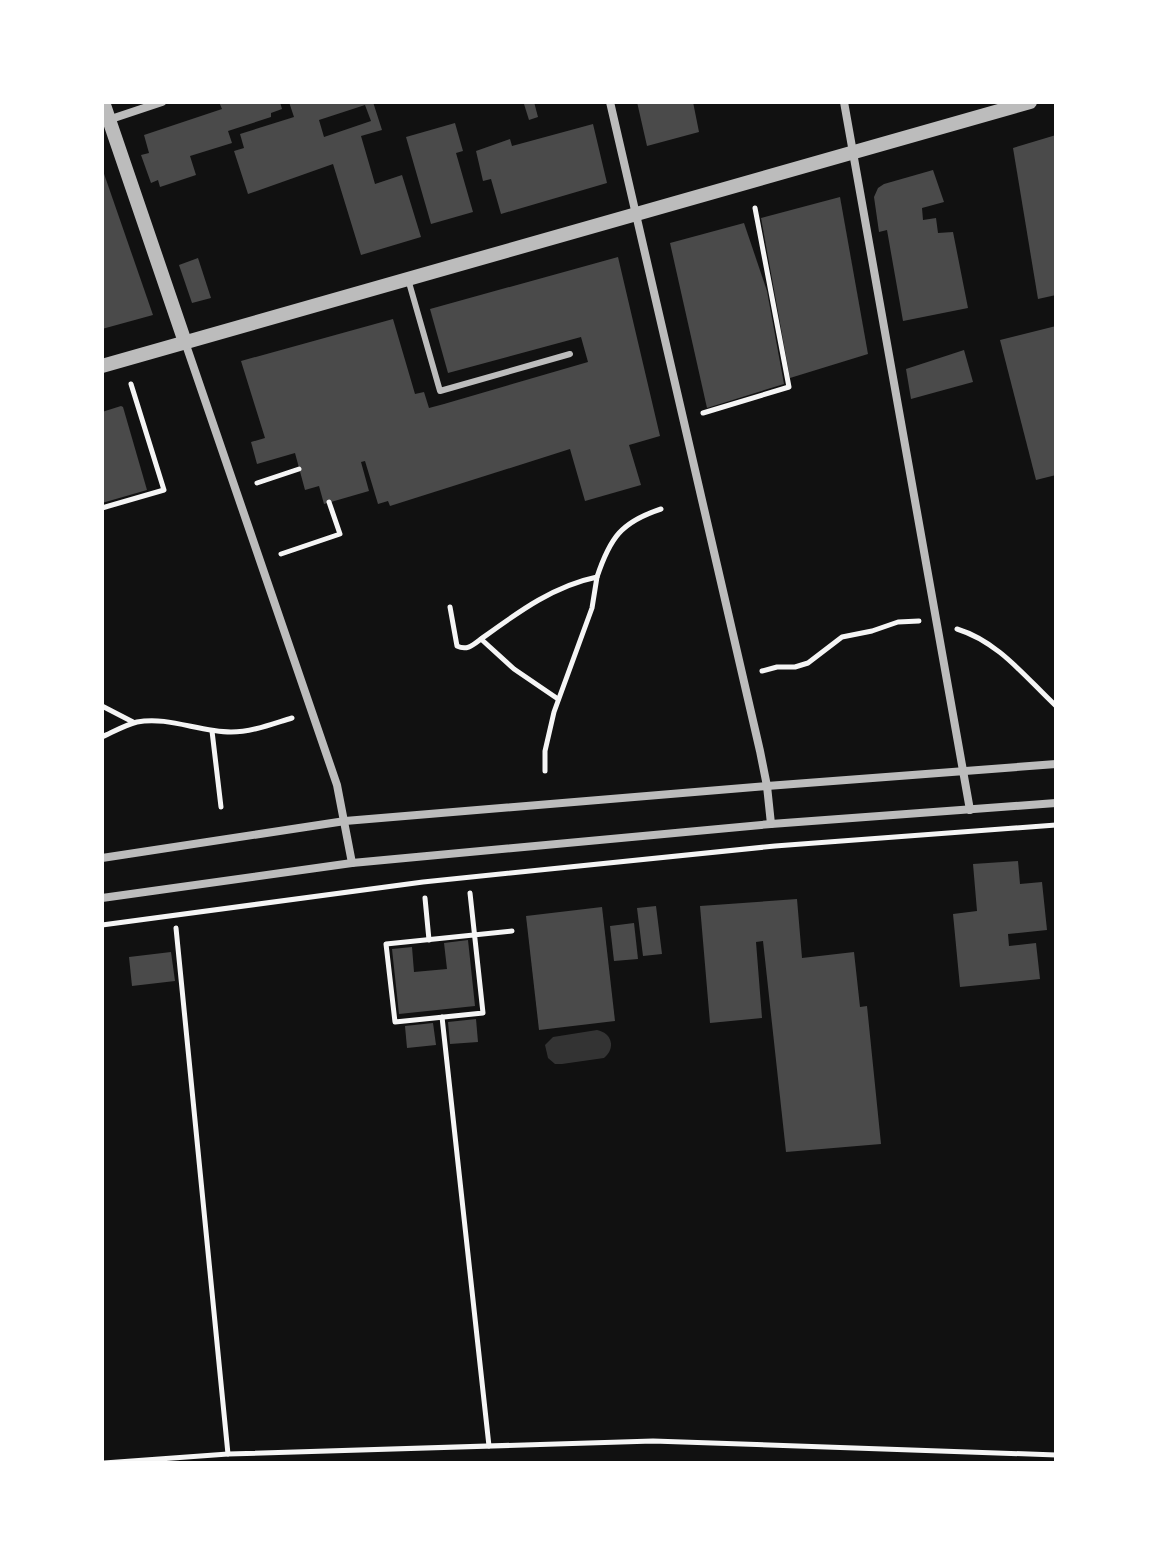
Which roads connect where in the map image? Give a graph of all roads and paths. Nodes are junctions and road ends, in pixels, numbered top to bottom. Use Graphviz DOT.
graph roads {
  1 [pos="103,102"];
  2 [pos="162,102"];
  3 [pos="610,102"];
  4 [pos="844,102"];
  5 [pos="1030,102"];
  6 [pos="106,121"];
  7 [pos="853,152"];
  8 [pos="755,208"];
  9 [pos="636,214"];
  10 [pos="408,279"];
  11 [pos="185,342"];
  12 [pos="570,354"];
  13 [pos="102,366"];
  14 [pos="131,384"];
  15 [pos="703,413"];
  16 [pos="299,469"];
  17 [pos="257,483"];
  18 [pos="329,502"];
  19 [pos="102,508"];
  20 [pos="661,509"];
  21 [pos="281,554"];
  22 [pos="597,577"];
  23 [pos="450,607"];
  24 [pos="920,621"];
  25 [pos="955,629"];
  26 [pos="481,639"];
  27 [pos="762,671"];
  28 [pos="558,699"];
  29 [pos="102,706"];
  30 [pos="1056,706"];
  31 [pos="292,718"];
  32 [pos="134,723"];
  33 [pos="212,731"];
  34 [pos="102,737"];
  35 [pos="1056,764"];
  36 [pos="545,771"];
  37 [pos="963,771"];
  38 [pos="767,786"];
  39 [pos="1056,803"];
  40 [pos="221,807"];
  41 [pos="970,810"];
  42 [pos="345,821"];
  43 [pos="771,824"];
  44 [pos="1056,825"];
  45 [pos="102,858"];
  46 [pos="352,863"];
  47 [pos="470,893"];
  48 [pos="102,898"];
  49 [pos="425,898"];
  50 [pos="102,925"];
  51 [pos="176,928"];
  52 [pos="512,931"];
  53 [pos="474,935"];
  54 [pos="429,940"];
  55 [pos="442,1017"];
  56 [pos="489,1446"];
  57 [pos="228,1454"];
  58 [pos="1056,1455"];
  59 [pos="104,1463"];
  1 -- 6 [label="street"];
  2 -- 6 [label="street"];
  3 -- 9 [label="street"];
  4 -- 7 [label="street"];
  5 -- 7 [label="street"];
  6 -- 11 [label="street"];
  7 -- 9 [label="street"];
  7 -- 37 [label="street"];
  8 -- 15 [label="path"];
  9 -- 10 [label="street"];
  9 -- 38 [label="street"];
  10 -- 11 [label="street"];
  10 -- 12 [label="lane"];
  11 -- 13 [label="street"];
  11 -- 42 [label="street"];
  14 -- 19 [label="path"];
  16 -- 17 [label="path"];
  18 -- 21 [label="path"];
  20 -- 22 [label="path"];
  22 -- 26 [label="path"];
  22 -- 28 [label="path"];
  23 -- 26 [label="path"];
  24 -- 27 [label="path"];
  25 -- 30 [label="path"];
  26 -- 28 [label="path"];
  28 -- 36 [label="path"];
  29 -- 32 [label="path"];
  31 -- 33 [label="path"];
  32 -- 33 [label="path"];
  32 -- 34 [label="path"];
  33 -- 40 [label="path"];
  35 -- 37 [label="street"];
  37 -- 38 [label="street"];
  37 -- 41 [label="street"];
  38 -- 42 [label="street"];
  38 -- 43 [label="street"];
  39 -- 41 [label="street"];
  41 -- 43 [label="street"];
  42 -- 45 [label="street"];
  42 -- 46 [label="street"];
  43 -- 46 [label="street"];
  44 -- 50 [label="path"];
  46 -- 48 [label="street"];
  47 -- 53 [label="path"];
  49 -- 54 [label="path"];
  51 -- 57 [label="path"];
  52 -- 53 [label="path"];
  53 -- 54 [label="path"];
  53 -- 55 [label="path"];
  54 -- 55 [label="path"];
  55 -- 56 [label="path"];
  56 -- 57 [label="path"];
  56 -- 58 [label="path"];
  57 -- 59 [label="path"];
}
